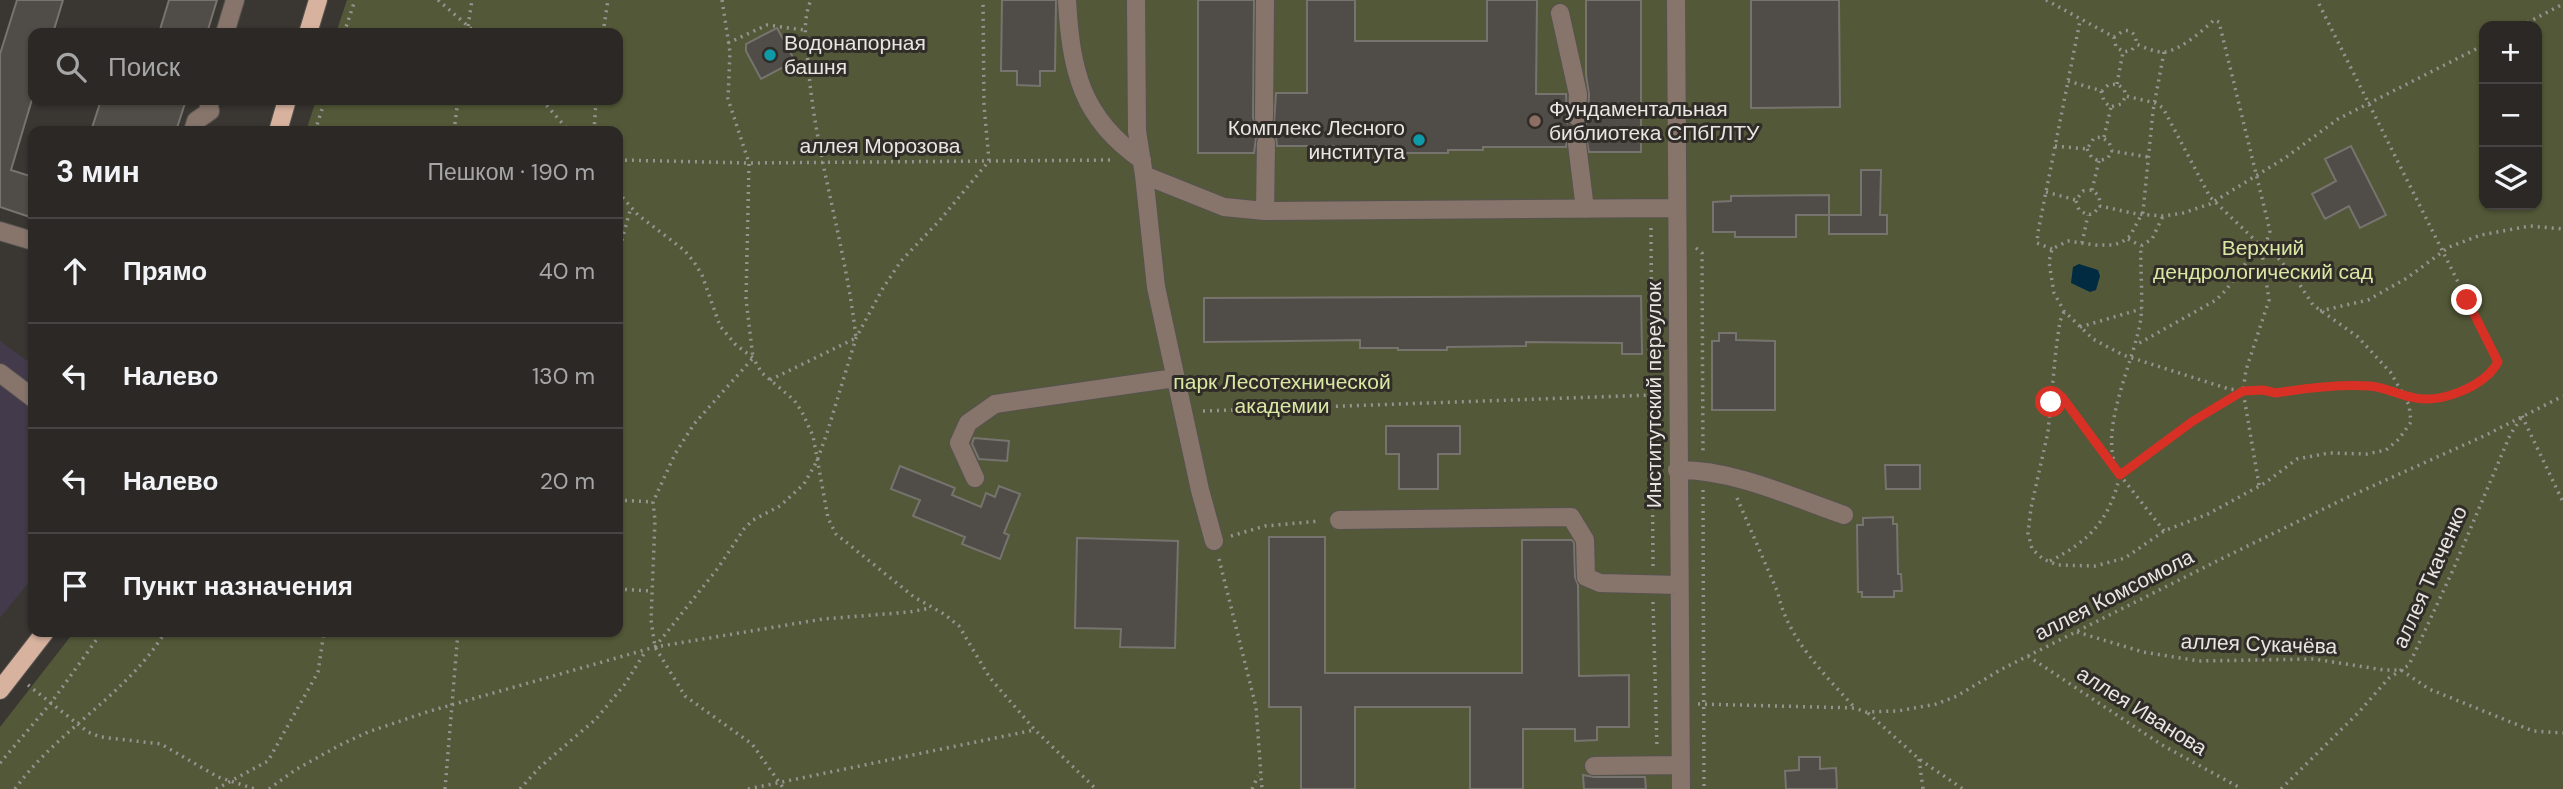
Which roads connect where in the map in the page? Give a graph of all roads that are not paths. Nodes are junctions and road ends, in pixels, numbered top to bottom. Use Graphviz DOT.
graph roads {
  1 [pos="235,0"];
  2 [pos="318,0"];
  3 [pos="1067,0"];
  4 [pos="1136,0"];
  5 [pos="1265,0"];
  6 [pos="1676,0"];
  7 [pos="1560,13"];
  8 [pos="227,28"];
  9 [pos="310,28"];
  10 [pos="209,105"];
  11 [pos="286,105"];
  12 [pos="1577,117"];
  13 [pos="1264,118"];
  14 [pos="194,126"];
  15 [pos="280,126"];
  16 [pos="1266,143"];
  17 [pos="1577,144"];
  18 [pos="1143,168"];
  19 [pos="1676,208"];
  20 [pos="1585,209"];
  21 [pos="1265,211"];
  22 [pos="0,231"];
  23 [pos="28,240"];
  24 [pos="0,373"];
  25 [pos="1175,378"];
  26 [pos="28,394"];
  27 [pos="1677,470"];
  28 [pos="975,478"];
  29 [pos="1844,515"];
  30 [pos="1339,520"];
  31 [pos="1214,541"];
  32 [pos="1679,585"];
  33 [pos="41,637"];
  34 [pos="0,690"];
  35 [pos="1681,765"];
  36 [pos="1594,766"];
  37 [pos="1681,789"];
  1 -- 8 [label="street"];
  2 -- 9 [label="main road"];
  3 -- 18 [label="street"];
  4 -- 18 [label="street"];
  5 -- 13 [label="street"];
  6 -- 19 [label="street, Институтский переулок"];
  7 -- 12 [label="street"];
  10 -- 14 [label="street"];
  11 -- 15 [label="main road"];
  16 -- 21 [label="street"];
  17 -- 20 [label="street"];
  18 -- 21 [label="street"];
  18 -- 25 [label="street"];
  19 -- 20 [label="street"];
  19 -- 27 [label="street, Институтский переулок"];
  20 -- 21 [label="street"];
  22 -- 23 [label="street"];
  24 -- 26 [label="street"];
  25 -- 28 [label="street"];
  25 -- 31 [label="street"];
  27 -- 29 [label="street"];
  27 -- 32 [label="street, Институтский переулок"];
  30 -- 32 [label="street"];
  32 -- 35 [label="street, Институтский переулок"];
  33 -- 34 [label="main road"];
  35 -- 36 [label="street"];
  35 -- 37 [label="street, Институтский переулок"];
}
